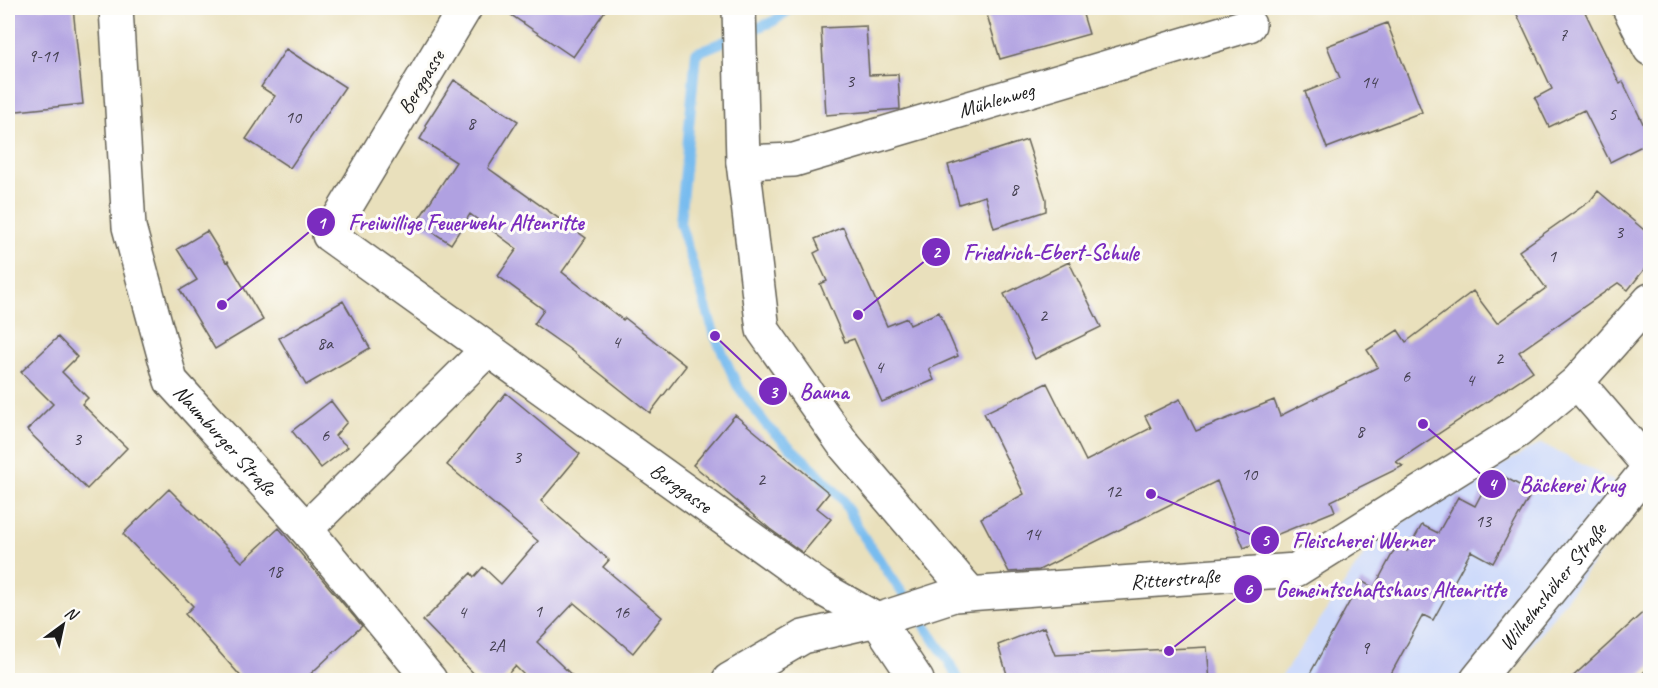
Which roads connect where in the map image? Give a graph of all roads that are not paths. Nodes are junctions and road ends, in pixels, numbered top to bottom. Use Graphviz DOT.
graph roads {
  1 [pos="116,8"];
  2 [pos="465,8"];
  3 [pos="739,8"];
  4 [pos="1629,8"];
  5 [pos="1248,26"];
  6 [pos="1650,49"];
  7 [pos="743,162"];
  8 [pos="1650,300"];
  9 [pos="488,350"];
  10 [pos="1577,382"];
  11 [pos="1650,466"];
  12 [pos="306,529"];
  13 [pos="956,596"];
  14 [pos="887,616"];
  15 [pos="430,681"];
  16 [pos="729,681"];
  17 [pos="917,681"];
  18 [pos="1477,681"];
  1 -- 12 [label="street, Naumburger Straße"];
  2 -- 9 [label="street, Berggasse"];
  3 -- 7 [label="street"];
  4 -- 6 [label="street"];
  5 -- 7 [label="street, Mühlenweg"];
  7 -- 13 [label="street"];
  8 -- 10 [label="street, Ritterstraße"];
  9 -- 12 [label="street"];
  9 -- 14 [label="street, Berggasse"];
  10 -- 11 [label="street"];
  10 -- 13 [label="street, Ritterstraße"];
  11 -- 18 [label="street, Wilhelmshöher Straße"];
  12 -- 15 [label="street, Naumburger Straße"];
  13 -- 14 [label="street, Ritterstraße"];
  14 -- 16 [label="street, Ritterstraße"];
  14 -- 17 [label="street"];
}
